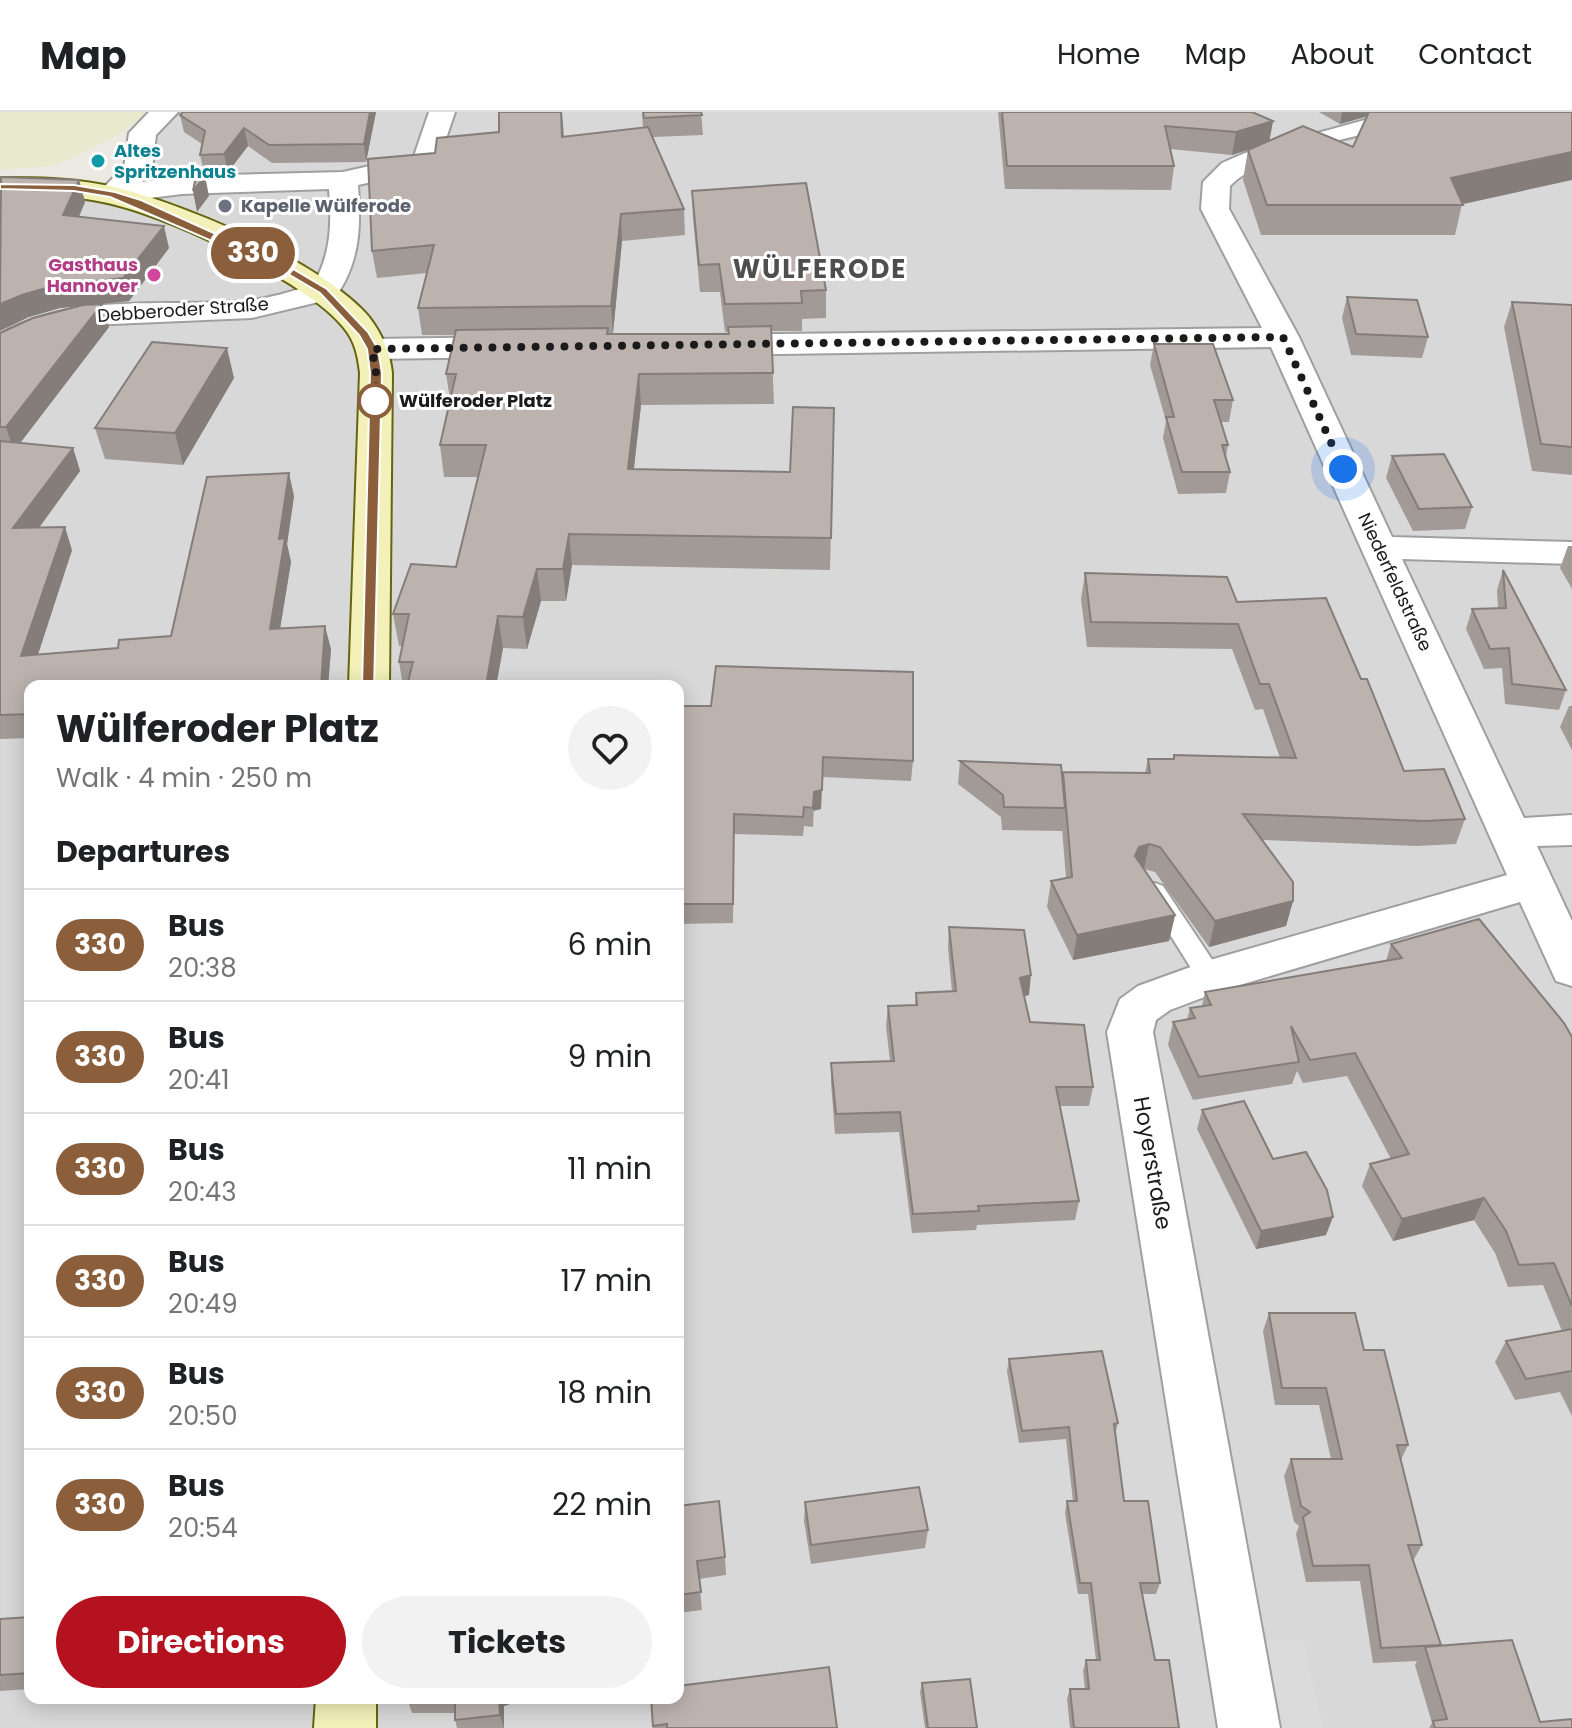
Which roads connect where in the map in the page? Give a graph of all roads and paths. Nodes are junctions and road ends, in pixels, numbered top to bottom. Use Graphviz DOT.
graph roads {
  1 [pos="165,112"];
  2 [pos="1427,112"];
  3 [pos="440,120"];
  4 [pos="343,180"];
  5 [pos="0,187"];
  6 [pos="111,194"];
  7 [pos="324,291"];
  8 [pos="1283,337"];
  9 [pos="676,345"];
  10 [pos="0,347"];
  11 [pos="532,347"];
  12 [pos="372,349"];
  13 [pos="1379,547"];
  14 [pos="1572,553"];
  15 [pos="369,680"];
  16 [pos="1572,830"];
  17 [pos="1510,833"];
  18 [pos="1145,880"];
  19 [pos="1533,883"];
  20 [pos="1572,969"];
  21 [pos="1210,977"];
  22 [pos="346,1704"];
  23 [pos="345,1728"];
  24 [pos="1249,1728"];
  1 -- 6 [label="street"];
  2 -- 8 [label="street, Niederfeldstraße"];
  3 -- 4 [label="street"];
  4 -- 6 [label="street"];
  4 -- 7 [label="street"];
  5 -- 6 [label="main road"];
  6 -- 7 [label="main road"];
  7 -- 10 [label="street, Debberoder Straße"];
  7 -- 12 [label="main road"];
  8 -- 9 [label="street"];
  8 -- 13 [label="street, Niederfeldstraße"];
  11 -- 12 [label="street"];
  12 -- 15 [label="main road"];
  13 -- 14 [label="street"];
  13 -- 17 [label="street, Niederfeldstraße"];
  16 -- 17 [label="street"];
  17 -- 19 [label="street, Niederfeldstraße"];
  18 -- 21 [label="lane"];
  19 -- 20 [label="street, Niederfeldstraße"];
  19 -- 21 [label="street, Hoyerstraße"];
  21 -- 24 [label="street, Hoyerstraße"];
  22 -- 23 [label="main road"];
}
